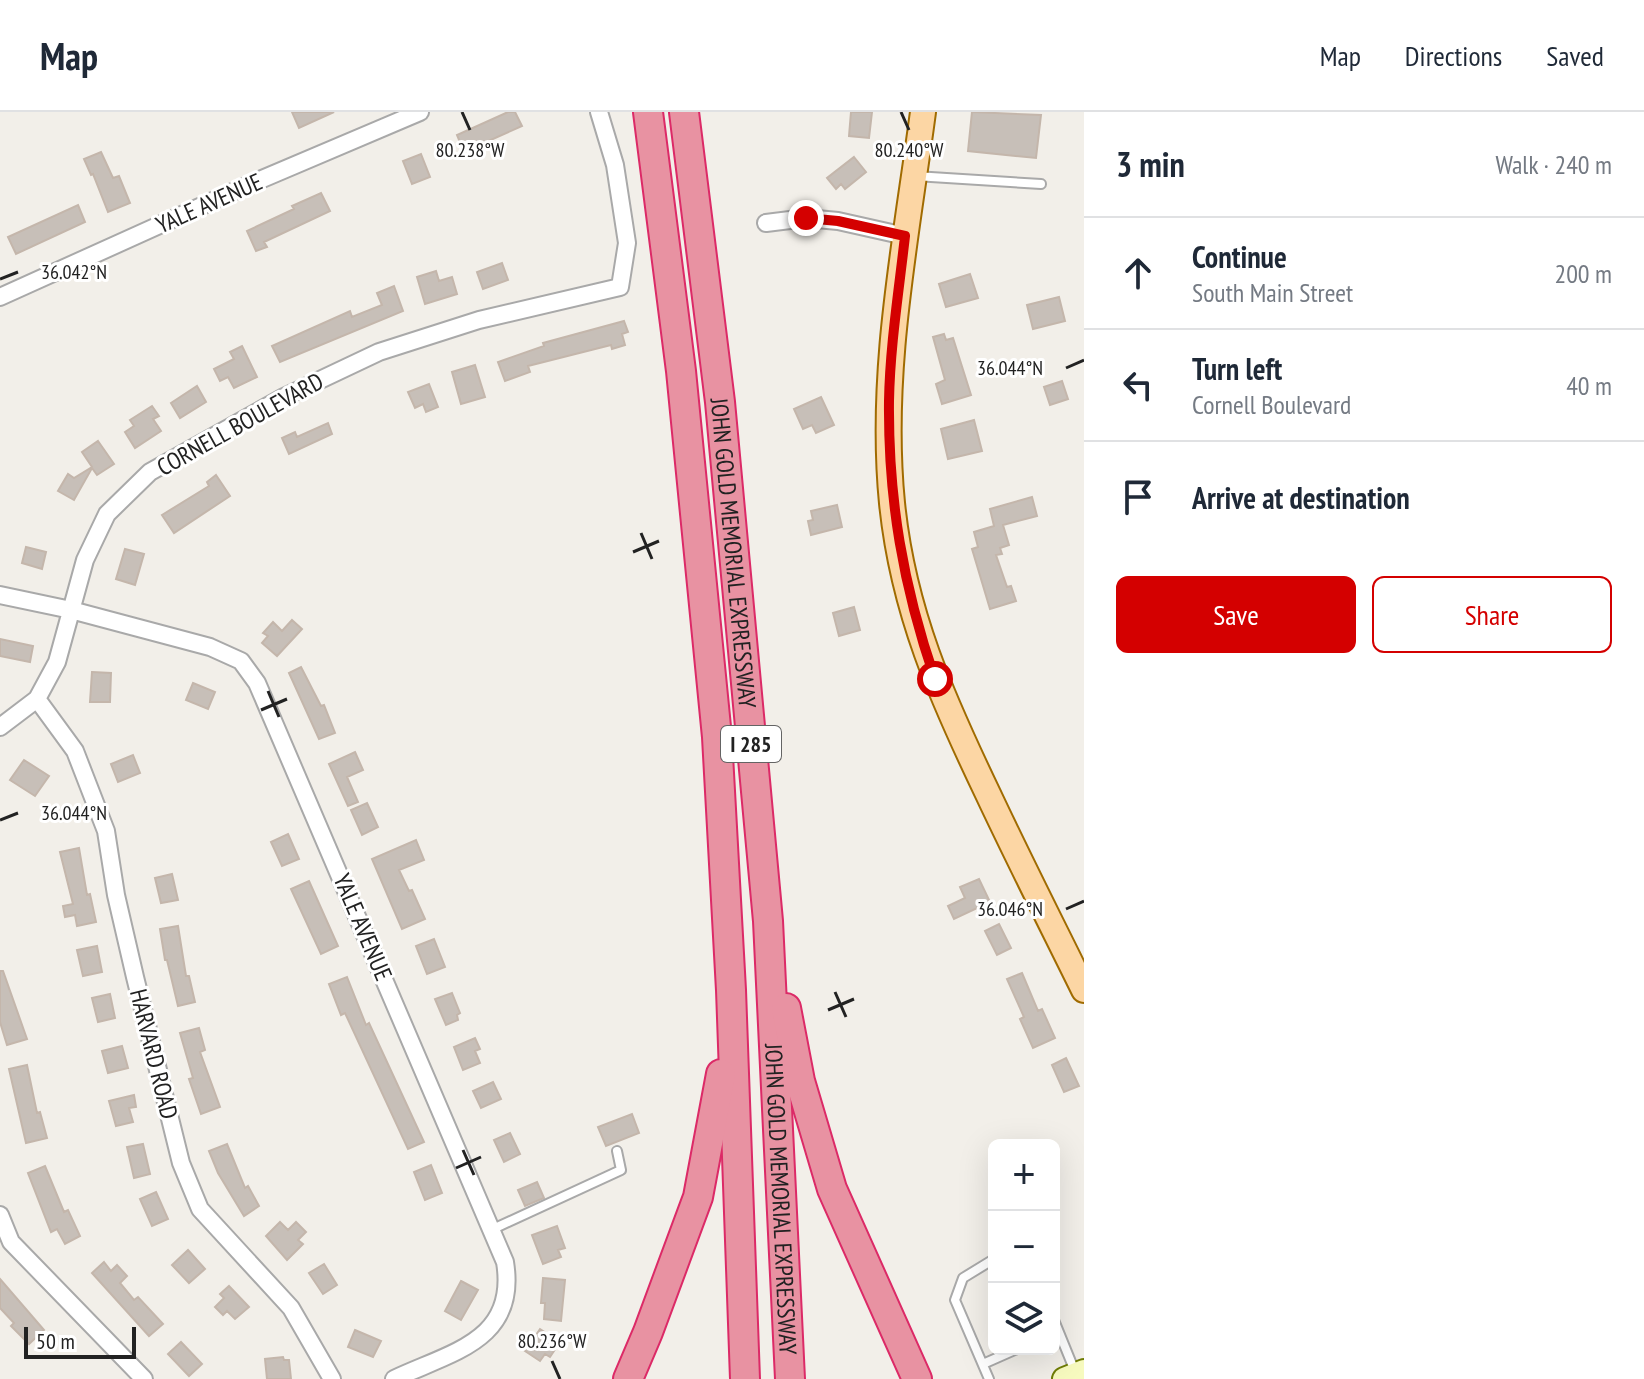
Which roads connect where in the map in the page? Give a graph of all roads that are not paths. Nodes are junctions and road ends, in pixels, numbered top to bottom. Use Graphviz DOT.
graph roads {
  1 [pos="420,112"];
  2 [pos="599,112"];
  3 [pos="648,112"];
  4 [pos="684,112"];
  5 [pos="923,112"];
  6 [pos="914,176"];
  7 [pos="1041,184"];
  8 [pos="766,223"];
  9 [pos="905,236"];
  10 [pos="0,297"];
  11 [pos="0,595"];
  12 [pos="71,610"];
  13 [pos="37,699"];
  14 [pos="0,727"];
  15 [pos="768,921"];
  16 [pos="731,990"];
  17 [pos="1084,990"];
  18 [pos="617,1151"];
  19 [pos="0,1215"];
  20 [pos="493,1229"];
  21 [pos="988,1263"];
  22 [pos="1060,1340"];
  23 [pos="1003,1355"];
  24 [pos="983,1364"];
  25 [pos="136,1376"];
  26 [pos="1075,1376"];
  27 [pos="332,1379"];
  28 [pos="394,1379"];
  29 [pos="628,1379"];
  30 [pos="745,1379"];
  31 [pos="790,1379"];
  32 [pos="917,1379"];
  33 [pos="989,1379"];
  1 -- 10 [label="street, YALE AVENUE"];
  2 -- 12 [label="street, CORNELL BOULEVARD"];
  3 -- 16 [label="highway, JOHN GOLD MEMORIAL EXPRESSWAY / I 285"];
  4 -- 15 [label="highway, JOHN GOLD MEMORIAL EXPRESSWAY / I 285"];
  5 -- 6 [label="main road"];
  6 -- 7 [label="lane"];
  6 -- 9 [label="main road"];
  8 -- 9 [label="street"];
  9 -- 17 [label="main road"];
  11 -- 12 [label="street, YALE AVENUE"];
  12 -- 13 [label="street, CORNELL BOULEVARD"];
  12 -- 20 [label="street, YALE AVENUE"];
  13 -- 14 [label="street, CORNELL BOULEVARD"];
  13 -- 27 [label="street, HARVARD ROAD"];
  15 -- 31 [label="highway, JOHN GOLD MEMORIAL EXPRESSWAY / I 285"];
  15 -- 32 [label="highway"];
  16 -- 29 [label="highway"];
  16 -- 30 [label="highway, JOHN GOLD MEMORIAL EXPRESSWAY / I 285"];
  18 -- 20 [label="lane"];
  19 -- 25 [label="street"];
  20 -- 28 [label="street, YALE AVENUE"];
  21 -- 24 [label="lane"];
  22 -- 26 [label="lane"];
  23 -- 24 [label="lane"];
  24 -- 33 [label="lane"];
}
